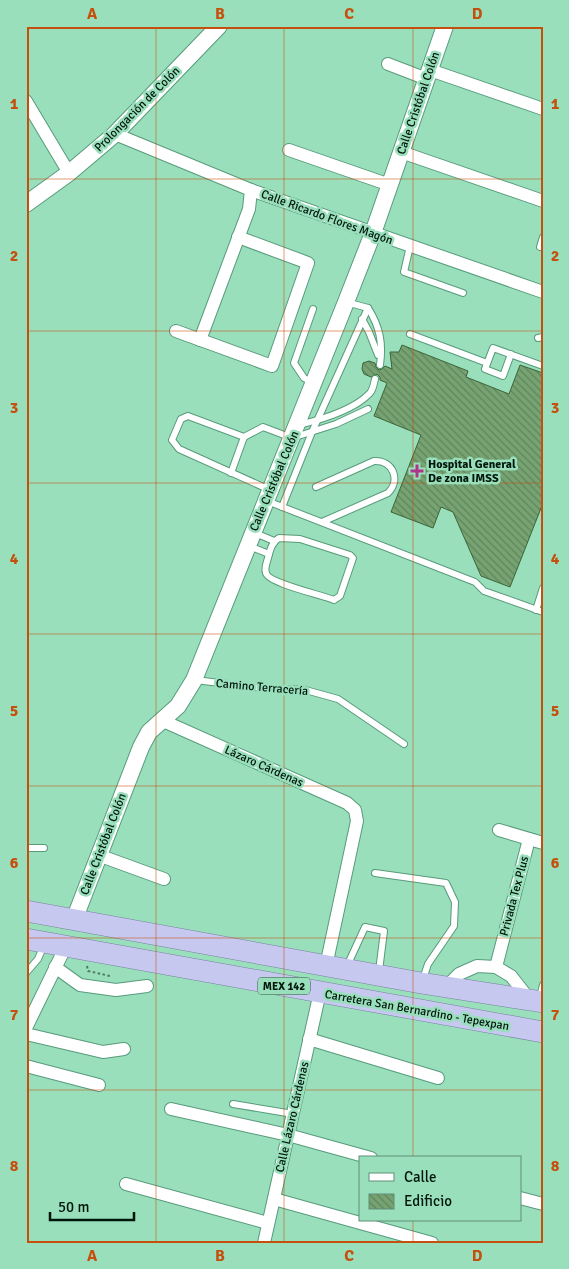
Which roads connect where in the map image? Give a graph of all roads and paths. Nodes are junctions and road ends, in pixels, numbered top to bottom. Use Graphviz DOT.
graph roads {
  1 [pos="220,26"];
  2 [pos="445,26"];
  3 [pos="388,64"];
  4 [pos="428,74"];
  5 [pos="26,101"];
  6 [pos="543,110"];
  7 [pos="115,134"];
  8 [pos="289,150"];
  9 [pos="401,152"];
  10 [pos="69,173"];
  11 [pos="390,185"];
  12 [pos="251,190"];
  13 [pos="543,201"];
  14 [pos="26,204"];
  15 [pos="373,233"];
  16 [pos="238,237"];
  17 [pos="543,237"];
  18 [pos="410,246"];
  19 [pos="540,247"];
  20 [pos="543,292"];
  21 [pos="463,294"];
  22 [pos="346,302"];
  23 [pos="368,308"];
  24 [pos="313,309"];
  25 [pos="362,319"];
  26 [pos="176,330"];
  27 [pos="410,334"];
  28 [pos="200,340"];
  29 [pos="511,354"];
  30 [pos="378,355"];
  31 [pos="487,363"];
  32 [pos="380,364"];
  33 [pos="543,366"];
  34 [pos="375,379"];
  35 [pos="314,383"];
  36 [pos="368,409"];
  37 [pos="317,420"];
  38 [pos="300,432"];
  39 [pos="244,437"];
  40 [pos="231,473"];
  41 [pos="316,487"];
  42 [pos="268,495"];
  43 [pos="282,507"];
  44 [pos="322,522"];
  45 [pos="250,538"];
  46 [pos="274,541"];
  47 [pos="269,554"];
  48 [pos="543,588"];
  49 [pos="536,610"];
  50 [pos="543,612"];
  51 [pos="194,680"];
  52 [pos="161,720"];
  53 [pos="404,744"];
  54 [pos="499,830"];
  55 [pos="529,839"];
  56 [pos="543,843"];
  57 [pos="26,848"];
  58 [pos="44,848"];
  59 [pos="98,855"];
  60 [pos="375,873"];
  61 [pos="164,879"];
  62 [pos="26,911"];
  63 [pos="74,920"];
  64 [pos="56,944"];
  65 [pos="55,967"];
  66 [pos="335,967"];
  67 [pos="496,968"];
  68 [pos="26,973"];
  69 [pos="379,975"];
  70 [pos="109,981"];
  71 [pos="422,983"];
  72 [pos="147,986"];
  73 [pos="446,987"];
  74 [pos="320,992"];
  75 [pos="538,997"];
  76 [pos="26,1028"];
  77 [pos="543,1032"];
  78 [pos="26,1034"];
  79 [pos="309,1039"];
  80 [pos="124,1049"];
  81 [pos="26,1066"];
  82 [pos="438,1078"];
  83 [pos="99,1085"];
  84 [pos="233,1104"];
  85 [pos="172,1109"];
  86 [pos="292,1114"];
  87 [pos="288,1135"];
  88 [pos="365,1156"];
  89 [pos="126,1184"];
  90 [pos="274,1199"];
  91 [pos="522,1199"];
  92 [pos="543,1204"];
  93 [pos="268,1223"];
  94 [pos="264,1243"];
  95 [pos="432,1243"];
  1 -- 7 [label="street, Prolongación de Colón"];
  2 -- 4 [label="street, Calle Cristóbal Colón"];
  3 -- 4 [label="street"];
  4 -- 6 [label="street"];
  4 -- 9 [label="street, Calle Cristóbal Colón"];
  5 -- 10 [label="street"];
  7 -- 10 [label="street, Prolongación de Colón"];
  7 -- 12 [label="street, Calle Ricardo Flores Magón"];
  8 -- 11 [label="street"];
  9 -- 11 [label="street, Calle Cristóbal Colón"];
  9 -- 13 [label="street"];
  10 -- 14 [label="street, Prolongación de Colón"];
  11 -- 15 [label="street, Calle Cristóbal Colón"];
  12 -- 15 [label="street, Calle Ricardo Flores Magón"];
  12 -- 16 [label="street"];
  15 -- 18 [label="street, Calle Ricardo Flores Magón"];
  15 -- 22 [label="street, Calle Cristóbal Colón"];
  16 -- 28 [label="street"];
  16 -- 28 [label="street"];
  17 -- 19 [label="lane"];
  18 -- 20 [label="street, Calle Ricardo Flores Magón"];
  18 -- 21 [label="lane"];
  22 -- 23 [label="lane"];
  22 -- 35 [label="street, Calle Cristóbal Colón"];
  23 -- 25 [label="lane"];
  23 -- 32 [label="lane"];
  24 -- 35 [label="lane"];
  25 -- 30 [label="lane"];
  25 -- 37 [label="lane"];
  26 -- 28 [label="street"];
  27 -- 31 [label="lane"];
  29 -- 31 [label="lane"];
  29 -- 31 [label="lane"];
  29 -- 33 [label="lane"];
  34 -- 37 [label="lane"];
  35 -- 38 [label="street, Calle Cristóbal Colón"];
  36 -- 38 [label="lane"];
  37 -- 38 [label="lane"];
  37 -- 38 [label="lane"];
  38 -- 39 [label="lane"];
  38 -- 42 [label="street, Calle Cristóbal Colón"];
  38 -- 43 [label="lane"];
  39 -- 40 [label="lane"];
  39 -- 40 [label="lane"];
  40 -- 42 [label="lane"];
  41 -- 44 [label="lane"];
  42 -- 43 [label="lane"];
  42 -- 45 [label="street, Calle Cristóbal Colón"];
  43 -- 44 [label="lane"];
  44 -- 49 [label="lane"];
  45 -- 46 [label="lane"];
  45 -- 47 [label="lane"];
  45 -- 51 [label="street, Calle Cristóbal Colón"];
  46 -- 47 [label="lane"];
  46 -- 47 [label="lane"];
  48 -- 49 [label="lane"];
  49 -- 50 [label="lane"];
  51 -- 52 [label="street, Calle Cristóbal Colón"];
  51 -- 53 [label="lane, Camino Terracería"];
  52 -- 59 [label="street, Calle Cristóbal Colón"];
  52 -- 66 [label="street, Lázaro Cárdenas"];
  54 -- 55 [label="street"];
  55 -- 56 [label="street, Privada Tex Plus"];
  55 -- 67 [label="street, Privada Tex Plus"];
  57 -- 58 [label="lane"];
  59 -- 61 [label="street"];
  59 -- 63 [label="street, Calle Cristóbal Colón"];
  60 -- 71 [label="lane"];
  62 -- 63 [label="highway, MEX 142"];
  63 -- 66 [label="highway, MEX 142"];
  64 -- 65 [label="street"];
  64 -- 68 [label="lane"];
  64 -- 70 [label="path"];
  64 -- 74 [label="highway, Carretera San Bernardino - Tepexpan / MEX 142"];
  65 -- 72 [label="street"];
  65 -- 76 [label="street"];
  66 -- 69 [label="highway, MEX 142"];
  66 -- 69 [label="lane"];
  67 -- 73 [label="street"];
  67 -- 75 [label="street"];
  69 -- 71 [label="highway, MEX 142"];
  71 -- 73 [label="highway, MEX 142"];
  73 -- 75 [label="highway, MEX 142"];
  74 -- 77 [label="highway, Carretera San Bernardino - Tepexpan / MEX 142"];
  74 -- 79 [label="street, Calle Lázaro Cárdenas"];
  78 -- 80 [label="street"];
  79 -- 82 [label="street"];
  79 -- 86 [label="street, Calle Lázaro Cárdenas"];
  81 -- 83 [label="street"];
  84 -- 86 [label="lane"];
  85 -- 87 [label="street"];
  86 -- 87 [label="street, Calle Lázaro Cárdenas"];
  87 -- 88 [label="street"];
  87 -- 90 [label="street, Calle Lázaro Cárdenas"];
  89 -- 93 [label="street"];
  90 -- 93 [label="street, Calle Lázaro Cárdenas"];
  90 -- 95 [label="street"];
  91 -- 92 [label="street"];
  93 -- 94 [label="street, Calle Lázaro Cárdenas"];
}
